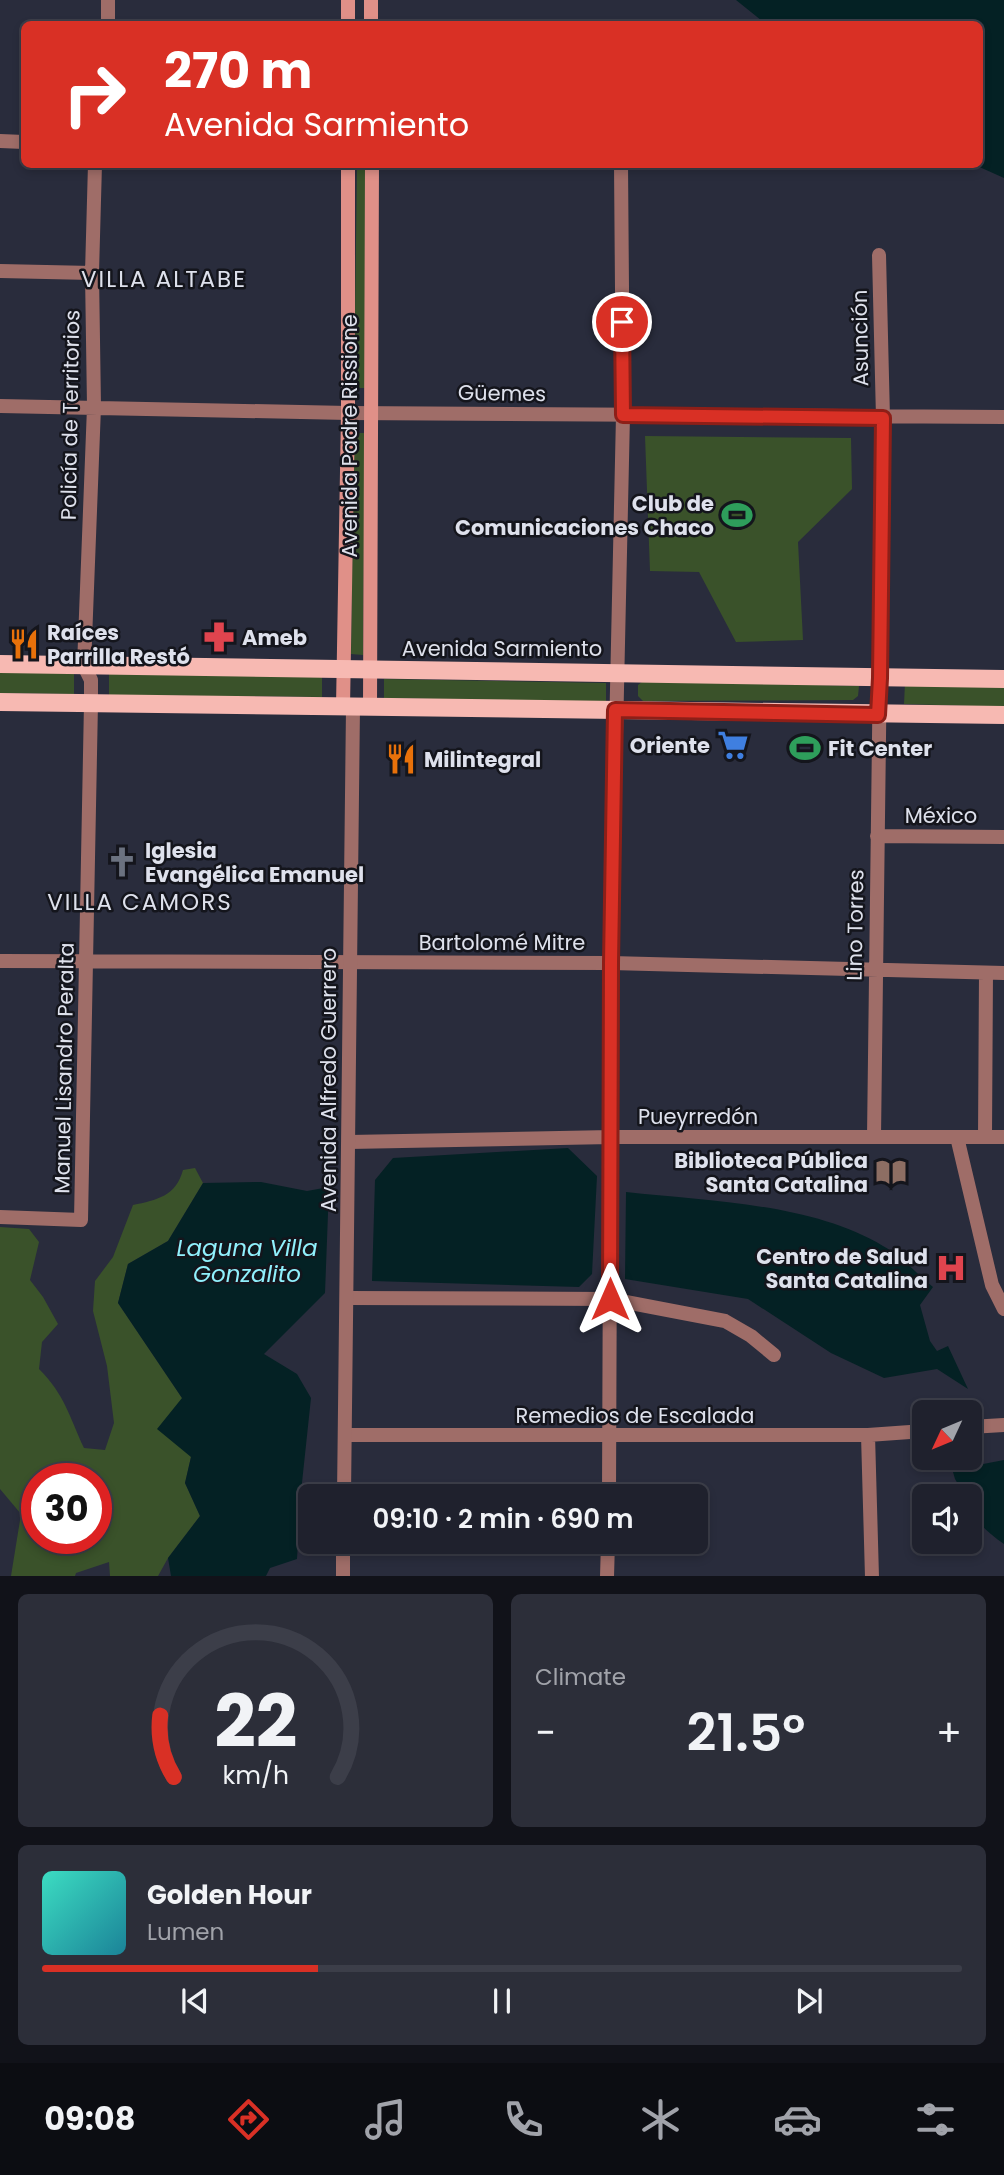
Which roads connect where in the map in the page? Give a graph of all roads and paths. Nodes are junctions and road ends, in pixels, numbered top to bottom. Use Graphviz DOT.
graph roads {
  1 [pos="108,0"];
  2 [pos="348,0"];
  3 [pos="371,0"];
  4 [pos="108,21"];
  5 [pos="348,21"];
  6 [pos="371,21"];
  7 [pos="0,141"];
  8 [pos="21,142"];
  9 [pos="95,168"];
  10 [pos="348,168"];
  11 [pos="372,168"];
  12 [pos="621,168"];
  13 [pos="879,255"];
  14 [pos="0,271"];
  15 [pos="92,273"];
  16 [pos="0,405"];
  17 [pos="94,408"];
  18 [pos="371,412"];
  19 [pos="348,413"];
  20 [pos="623,415"];
  21 [pos="1004,417"];
  22 [pos="883,418"];
  23 [pos="0,664"];
  24 [pos="85,666"];
  25 [pos="343,670"];
  26 [pos="369,670"];
  27 [pos="617,672"];
  28 [pos="880,678"];
  29 [pos="1004,679"];
  30 [pos="0,702"];
  31 [pos="91,703"];
  32 [pos="355,707"];
  33 [pos="615,710"];
  34 [pos="878,715"];
  35 [pos="1004,715"];
  36 [pos="877,836"];
  37 [pos="1004,837"];
  38 [pos="0,961"];
  39 [pos="350,962"];
  40 [pos="88,963"];
  41 [pos="611,963"];
  42 [pos="875,971"];
  43 [pos="986,973"];
  44 [pos="1004,973"];
  45 [pos="874,1136"];
  46 [pos="611,1137"];
  47 [pos="957,1137"];
  48 [pos="985,1137"];
  49 [pos="1004,1137"];
  50 [pos="349,1142"];
  51 [pos="0,1217"];
  52 [pos="998,1282"];
  53 [pos="347,1298"];
  54 [pos="610,1299"];
  55 [pos="1004,1310"];
  56 [pos="774,1355"];
  57 [pos="1004,1424"];
  58 [pos="982,1426"];
  59 [pos="912,1432"];
  60 [pos="345,1435"];
  61 [pos="869,1435"];
  62 [pos="610,1436"];
  63 [pos="344,1484"];
  64 [pos="609,1484"];
  65 [pos="344,1554"];
  66 [pos="607,1554"];
  67 [pos="343,1576"];
  68 [pos="607,1576"];
  69 [pos="872,1576"];
  1 -- 4 [label="street"];
  2 -- 5 [label="main road"];
  3 -- 6 [label="main road"];
  7 -- 8 [label="street"];
  9 -- 15 [label="street, Policía de Territorios"];
  10 -- 19 [label="main road, Avenida Padre Rissione"];
  11 -- 18 [label="main road, Avenida Padre Rissione"];
  12 -- 20 [label="street"];
  13 -- 22 [label="street, Asunción"];
  14 -- 15 [label="street"];
  15 -- 17 [label="street, Policía de Territorios"];
  16 -- 17 [label="street, Güemes"];
  17 -- 19 [label="street, Güemes"];
  17 -- 24 [label="street, Policía de Territorios"];
  18 -- 19 [label="street, Güemes"];
  18 -- 20 [label="street, Güemes"];
  18 -- 26 [label="main road, Avenida Padre Rissione"];
  19 -- 25 [label="main road, Avenida Padre Rissione"];
  20 -- 22 [label="street, Güemes"];
  20 -- 27 [label="street"];
  21 -- 22 [label="street, Güemes"];
  22 -- 28 [label="street, Asunción"];
  23 -- 24 [label="main road, Avenida Sarmiento"];
  24 -- 25 [label="main road, Avenida Sarmiento"];
  24 -- 31 [label="street, Manuel Lisandro Peralta"];
  25 -- 26 [label="main road, Avenida Sarmiento"];
  25 -- 32 [label="main road, Avenida Padre Rissione"];
  26 -- 27 [label="main road, Avenida Sarmiento"];
  26 -- 32 [label="main road, Avenida Padre Rissione"];
  27 -- 28 [label="main road, Avenida Sarmiento"];
  27 -- 33 [label="street"];
  28 -- 29 [label="main road, Avenida Sarmiento"];
  28 -- 34 [label="street, Asunción"];
  30 -- 31 [label="main road"];
  31 -- 32 [label="main road"];
  31 -- 40 [label="street, Manuel Lisandro Peralta"];
  32 -- 33 [label="main road"];
  32 -- 39 [label="street, Avenida Alfredo Guerrero"];
  33 -- 34 [label="main road"];
  33 -- 41 [label="street"];
  34 -- 35 [label="main road"];
  34 -- 36 [label="street, Lino Torres"];
  36 -- 37 [label="street, México"];
  36 -- 42 [label="street, Lino Torres"];
  38 -- 40 [label="street, Bartolomé Mitre"];
  39 -- 40 [label="street, Bartolomé Mitre"];
  39 -- 41 [label="street, Bartolomé Mitre"];
  39 -- 50 [label="street, Avenida Alfredo Guerrero"];
  40 -- 51 [label="street, Manuel Lisandro Peralta"];
  41 -- 42 [label="street, Bartolomé Mitre"];
  41 -- 46 [label="street"];
  42 -- 43 [label="street, Bartolomé Mitre"];
  42 -- 45 [label="street, Lino Torres"];
  43 -- 44 [label="street, Bartolomé Mitre"];
  43 -- 48 [label="street"];
  45 -- 46 [label="street, Pueyrredón"];
  45 -- 47 [label="street, Pueyrredón"];
  46 -- 50 [label="street, Pueyrredón"];
  46 -- 54 [label="street"];
  47 -- 48 [label="street, Pueyrredón"];
  47 -- 52 [label="street"];
  48 -- 49 [label="street, Pueyrredón"];
  50 -- 53 [label="street, Avenida Alfredo Guerrero"];
  52 -- 55 [label="street"];
  53 -- 54 [label="street"];
  53 -- 60 [label="street, Avenida Alfredo Guerrero"];
  54 -- 56 [label="street"];
  54 -- 62 [label="street"];
  57 -- 58 [label="street"];
  59 -- 61 [label="street, Remedios de Escalada"];
  60 -- 62 [label="street, Remedios de Escalada"];
  60 -- 63 [label="street, Avenida Alfredo Guerrero"];
  61 -- 62 [label="street, Remedios de Escalada"];
  61 -- 69 [label="street"];
  62 -- 64 [label="street"];
  65 -- 67 [label="street"];
  66 -- 68 [label="street"];
}
